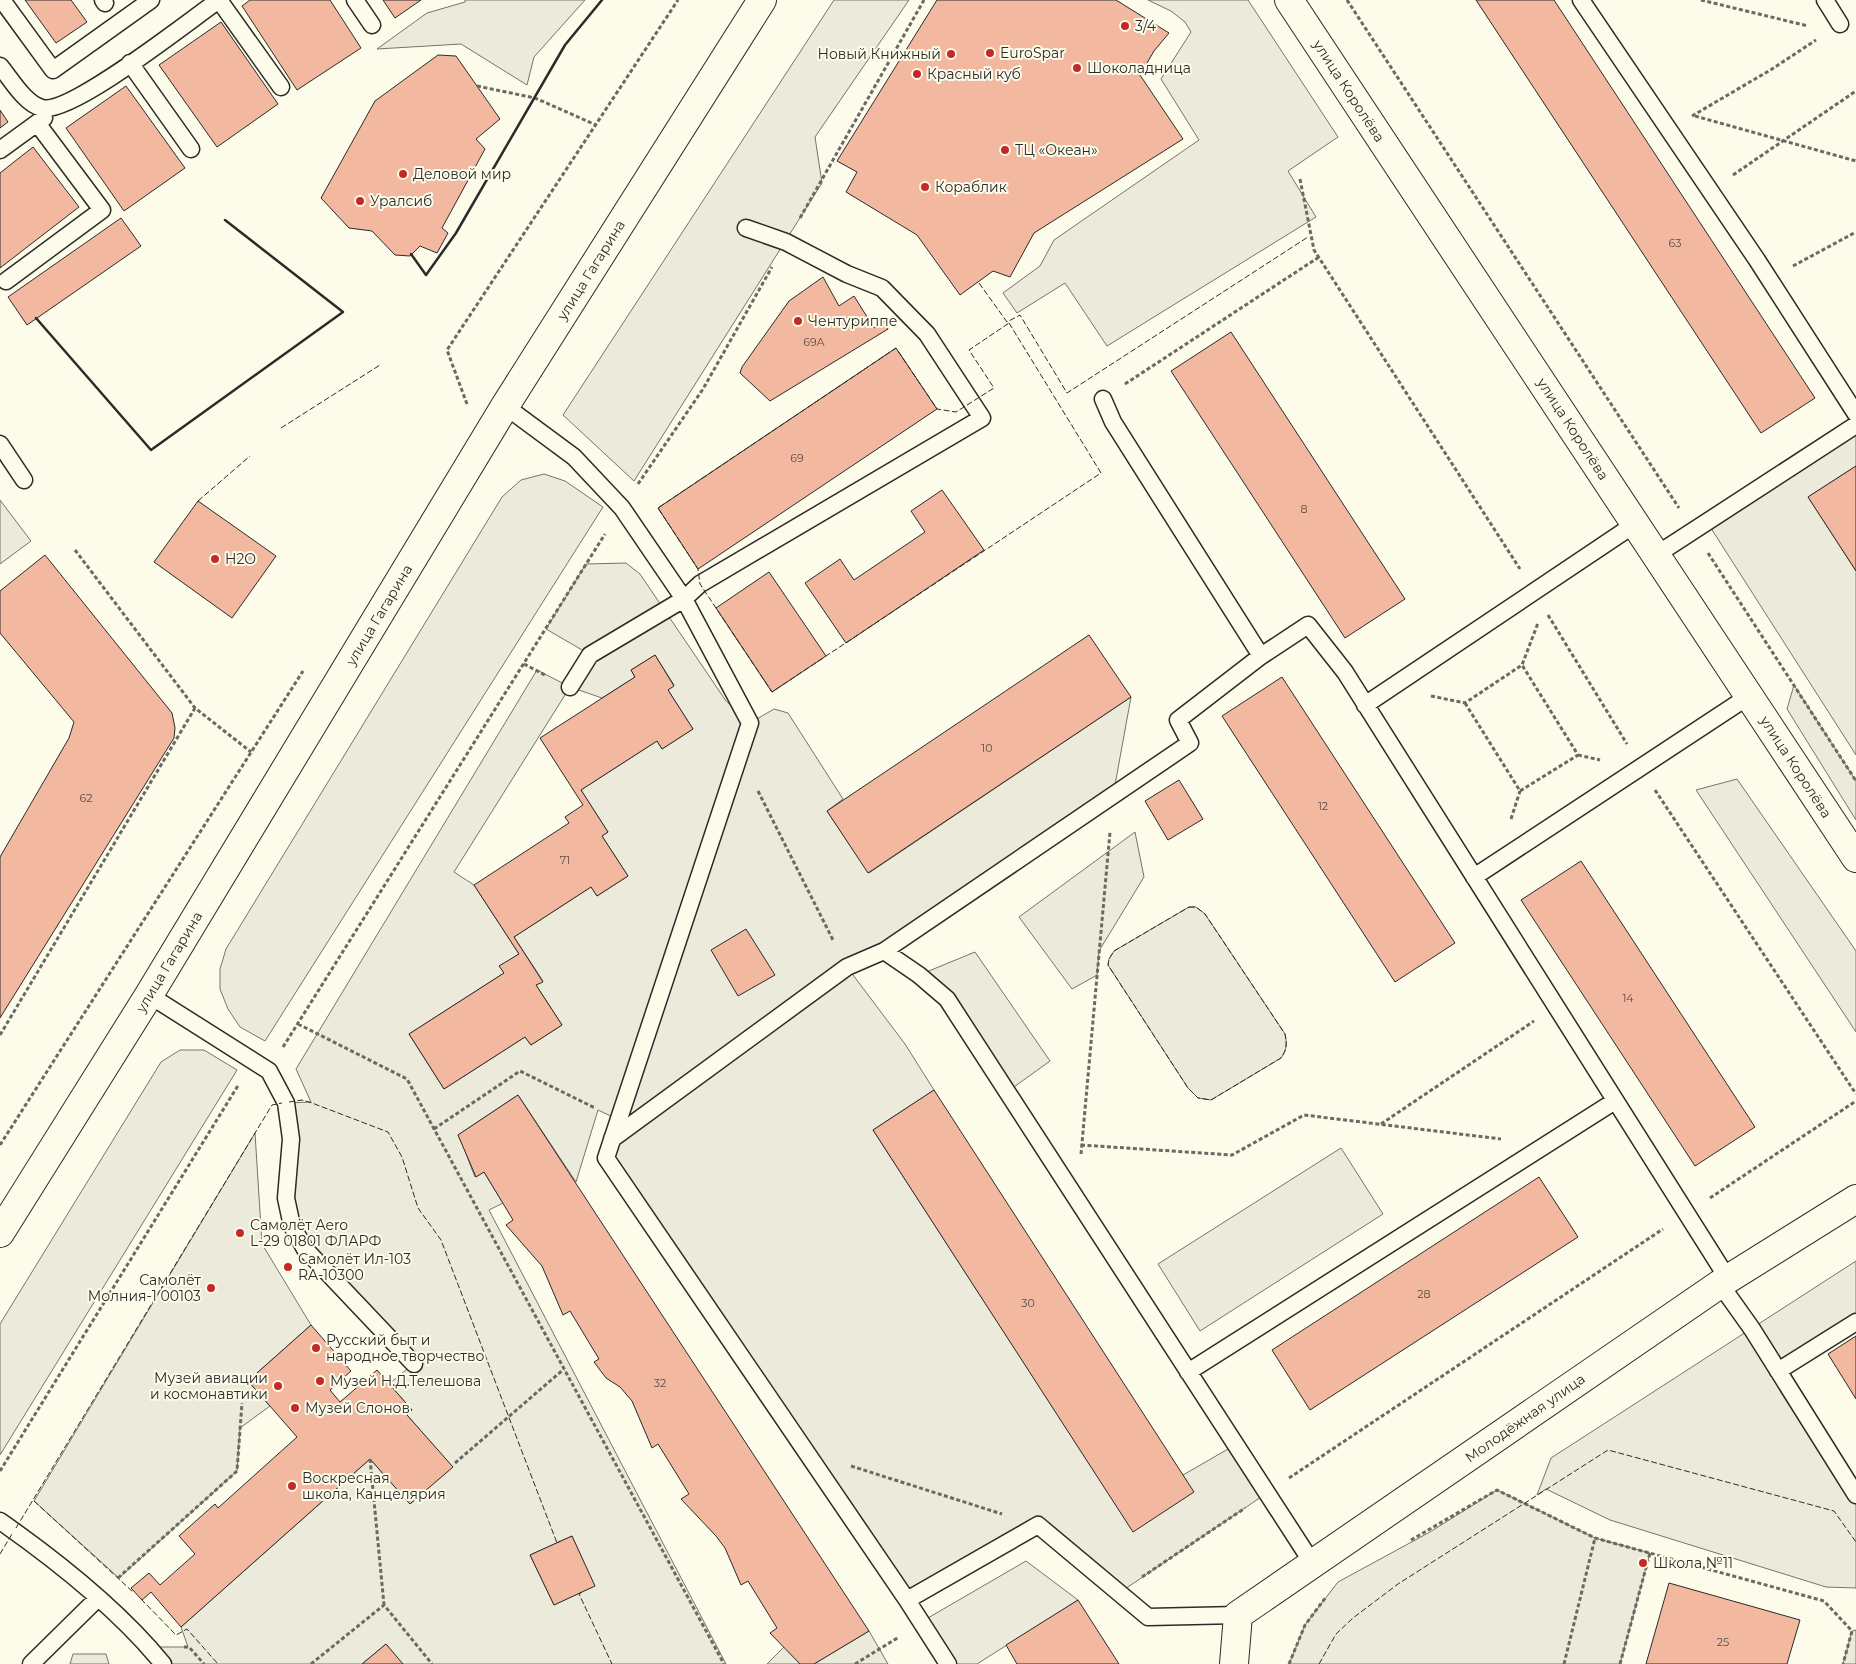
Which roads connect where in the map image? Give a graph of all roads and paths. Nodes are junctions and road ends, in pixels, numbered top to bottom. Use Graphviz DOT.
graph roads {
  1 [pos="2,0"];
  2 [pos="151,0"];
  3 [pos="219,0"];
  4 [pos="355,0"];
  5 [pos="678,0"];
  6 [pos="762,0"];
  7 [pos="924,0"];
  8 [pos="1289,0"];
  9 [pos="1347,0"];
  10 [pos="1581,0"];
  11 [pos="1701,0"];
  12 [pos="1825,0"];
  13 [pos="1840,24"];
  14 [pos="372,25"];
  15 [pos="130,63"];
  16 [pos="0,66"];
  17 [pos="477,86"];
  18 [pos="281,87"];
  19 [pos="1856,91"];
  20 [pos="59,107"];
  21 [pos="1692,116"];
  22 [pos="37,123"];
  23 [pos="596,124"];
  24 [pos="1668,130"];
  25 [pos="1784,140"];
  26 [pos="191,149"];
  27 [pos="0,150"];
  28 [pos="1856,161"];
  29 [pos="1300,179"];
  30 [pos="1710,191"];
  31 [pos="746,228"];
  32 [pos="1856,232"];
  33 [pos="786,242"];
  34 [pos="1319,257"];
  35 [pos="1769,279"];
  36 [pos="6,281"];
  37 [pos="1103,399"];
  38 [pos="505,406"];
  39 [pos="470,411"];
  40 [pos="1856,414"];
  41 [pos="1856,425"];
  42 [pos="0,444"];
  43 [pos="24,480"];
  44 [pos="622,508"];
  45 [pos="1635,524"];
  46 [pos="1694,531"];
  47 [pos="75,550"];
  48 [pos="1656,555"];
  49 [pos="1534,593"];
  50 [pos="684,599"];
  51 [pos="1544,608"];
  52 [pos="1261,656"];
  53 [pos="1522,665"];
  54 [pos="304,669"];
  55 [pos="570,687"];
  56 [pos="1393,687"];
  57 [pos="1749,696"];
  58 [pos="1465,703"];
  59 [pos="1365,705"];
  60 [pos="195,708"];
  61 [pos="251,752"];
  62 [pos="740,755"];
  63 [pos="1641,768"];
  64 [pos="1856,781"];
  65 [pos="1113,796"];
  66 [pos="1856,858"];
  67 [pos="1474,878"];
  68 [pos="884,951"];
  69 [pos="847,967"];
  70 [pos="149,995"];
  71 [pos="1556,1007"];
  72 [pos="298,1024"];
  73 [pos="0,1035"];
  74 [pos="263,1067"];
  75 [pos="1856,1094"];
  76 [pos="1615,1101"];
  77 [pos="1856,1101"];
  78 [pos="619,1120"];
  79 [pos="1381,1124"];
  80 [pos="434,1129"];
  81 [pos="612,1139"];
  82 [pos="1547,1144"];
  83 [pos="0,1145"];
  84 [pos="1082,1145"];
  85 [pos="1076,1199"];
  86 [pos="1856,1199"];
  87 [pos="1686,1214"];
  88 [pos="0,1233"];
  89 [pos="1724,1282"];
  90 [pos="1856,1322"];
  91 [pos="414,1364"];
  92 [pos="564,1369"];
  93 [pos="1778,1371"];
  94 [pos="1188,1372"];
  95 [pos="242,1403"];
  96 [pos="807,1453"];
  97 [pos="370,1459"];
  98 [pos="455,1463"];
  99 [pos="0,1471"];
  100 [pos="1266,1493"];
  101 [pos="1856,1495"];
  102 [pos="0,1521"];
  103 [pos="1038,1525"];
  104 [pos="1595,1538"];
  105 [pos="1405,1543"];
  106 [pos="1650,1553"];
  107 [pos="1313,1564"];
  108 [pos="1119,1593"];
  109 [pos="1327,1596"];
  110 [pos="98,1598"];
  111 [pos="907,1600"];
  112 [pos="384,1605"];
  113 [pos="1238,1615"];
  114 [pos="921,1622"];
  115 [pos="31,1664"];
  116 [pos="163,1664"];
  117 [pos="311,1664"];
  118 [pos="432,1664"];
  119 [pos="724,1664"];
  120 [pos="855,1664"];
  121 [pos="948,1664"];
  122 [pos="1234,1664"];
  123 [pos="1289,1664"];
  124 [pos="1564,1664"];
  125 [pos="1620,1664"];
  126 [pos="1843,1664"];
  1 -- 2 [label="lane"];
  3 -- 15 [label="lane"];
  3 -- 18 [label="lane"];
  4 -- 14 [label="lane"];
  5 -- 23 [label="path"];
  6 -- 38 [label="main road, улица Гагарина"];
  7 -- 33 [label="path"];
  8 -- 45 [label="main road, улица Королёва"];
  9 -- 46 [label="path"];
  10 -- 24 [label="lane"];
  11 -- 13 [label="path"];
  12 -- 13 [label="lane"];
  13 -- 21 [label="path"];
  15 -- 20 [label="lane"];
  15 -- 26 [label="lane"];
  16 -- 20 [label="lane"];
  17 -- 23 [label="path"];
  19 -- 25 [label="path"];
  20 -- 22 [label="lane"];
  21 -- 24 [label="path"];
  21 -- 25 [label="path"];
  22 -- 27 [label="lane"];
  22 -- 36 [label="lane"];
  23 -- 39 [label="path"];
  24 -- 30 [label="lane"];
  25 -- 28 [label="path"];
  25 -- 30 [label="path"];
  29 -- 34 [label="path"];
  30 -- 35 [label="lane"];
  31 -- 33 [label="lane"];
  32 -- 35 [label="path"];
  33 -- 44 [label="path"];
  33 -- 50 [label="lane"];
  34 -- 37 [label="path"];
  34 -- 49 [label="path"];
  35 -- 40 [label="lane"];
  37 -- 52 [label="lane"];
  38 -- 44 [label="lane"];
  38 -- 70 [label="main road, улица Гагарина"];
  41 -- 46 [label="lane"];
  42 -- 43 [label="lane"];
  44 -- 50 [label="lane"];
  44 -- 72 [label="path"];
  45 -- 48 [label="main road, улица Королёва"];
  45 -- 49 [label="lane"];
  46 -- 48 [label="lane"];
  46 -- 64 [label="path"];
  47 -- 60 [label="path"];
  48 -- 57 [label="main road, улица Королёва"];
  49 -- 51 [label="path"];
  49 -- 56 [label="lane"];
  50 -- 55 [label="lane"];
  50 -- 62 [label="lane"];
  51 -- 53 [label="path"];
  51 -- 63 [label="path"];
  52 -- 59 [label="lane"];
  52 -- 65 [label="lane"];
  53 -- 58 [label="path"];
  53 -- 58 [label="path"];
  54 -- 61 [label="path"];
  56 -- 58 [label="path"];
  56 -- 59 [label="lane"];
  57 -- 63 [label="lane"];
  57 -- 66 [label="main road, улица Королёва"];
  59 -- 67 [label="lane"];
  60 -- 61 [label="path"];
  60 -- 73 [label="path"];
  61 -- 83 [label="path"];
  62 -- 69 [label="path"];
  62 -- 78 [label="lane"];
  63 -- 67 [label="lane"];
  63 -- 75 [label="path"];
  65 -- 68 [label="lane"];
  65 -- 84 [label="path"];
  67 -- 71 [label="lane"];
  68 -- 69 [label="lane"];
  68 -- 85 [label="lane"];
  69 -- 81 [label="lane"];
  70 -- 74 [label="lane"];
  70 -- 88 [label="main road, улица Гагарина"];
  71 -- 76 [label="lane"];
  71 -- 79 [label="path"];
  72 -- 74 [label="path"];
  72 -- 80 [label="path"];
  74 -- 91 [label="lane"];
  74 -- 99 [label="path"];
  76 -- 82 [label="lane"];
  76 -- 87 [label="lane"];
  77 -- 87 [label="path"];
  78 -- 80 [label="path"];
  78 -- 81 [label="lane"];
  79 -- 82 [label="path"];
  79 -- 84 [label="path"];
  80 -- 92 [label="path"];
  81 -- 96 [label="lane"];
  82 -- 94 [label="lane"];
  84 -- 85 [label="path"];
  85 -- 94 [label="lane"];
  86 -- 89 [label="main road, Молодёжная улица"];
  87 -- 89 [label="lane"];
  87 -- 100 [label="path"];
  89 -- 93 [label="lane"];
  89 -- 107 [label="main road, Молодёжная улица"];
  90 -- 93 [label="lane"];
  92 -- 98 [label="path"];
  92 -- 119 [label="path"];
  93 -- 101 [label="lane"];
  94 -- 100 [label="lane"];
  95 -- 110 [label="path"];
  96 -- 103 [label="path"];
  96 -- 111 [label="lane"];
  97 -- 112 [label="path"];
  100 -- 107 [label="lane"];
  100 -- 108 [label="path"];
  102 -- 110 [label="lane"];
  103 -- 108 [label="lane"];
  103 -- 111 [label="lane"];
  104 -- 105 [label="path"];
  104 -- 106 [label="path"];
  104 -- 124 [label="path"];
  106 -- 125 [label="path"];
  106 -- 126 [label="path"];
  107 -- 113 [label="main road, Молодёжная улица"];
  108 -- 113 [label="lane"];
  109 -- 123 [label="path"];
  110 -- 115 [label="lane"];
  110 -- 116 [label="lane"];
  111 -- 114 [label="lane"];
  112 -- 117 [label="path"];
  112 -- 118 [label="path"];
  113 -- 122 [label="main road"];
  114 -- 120 [label="path"];
  114 -- 121 [label="lane"];
}
